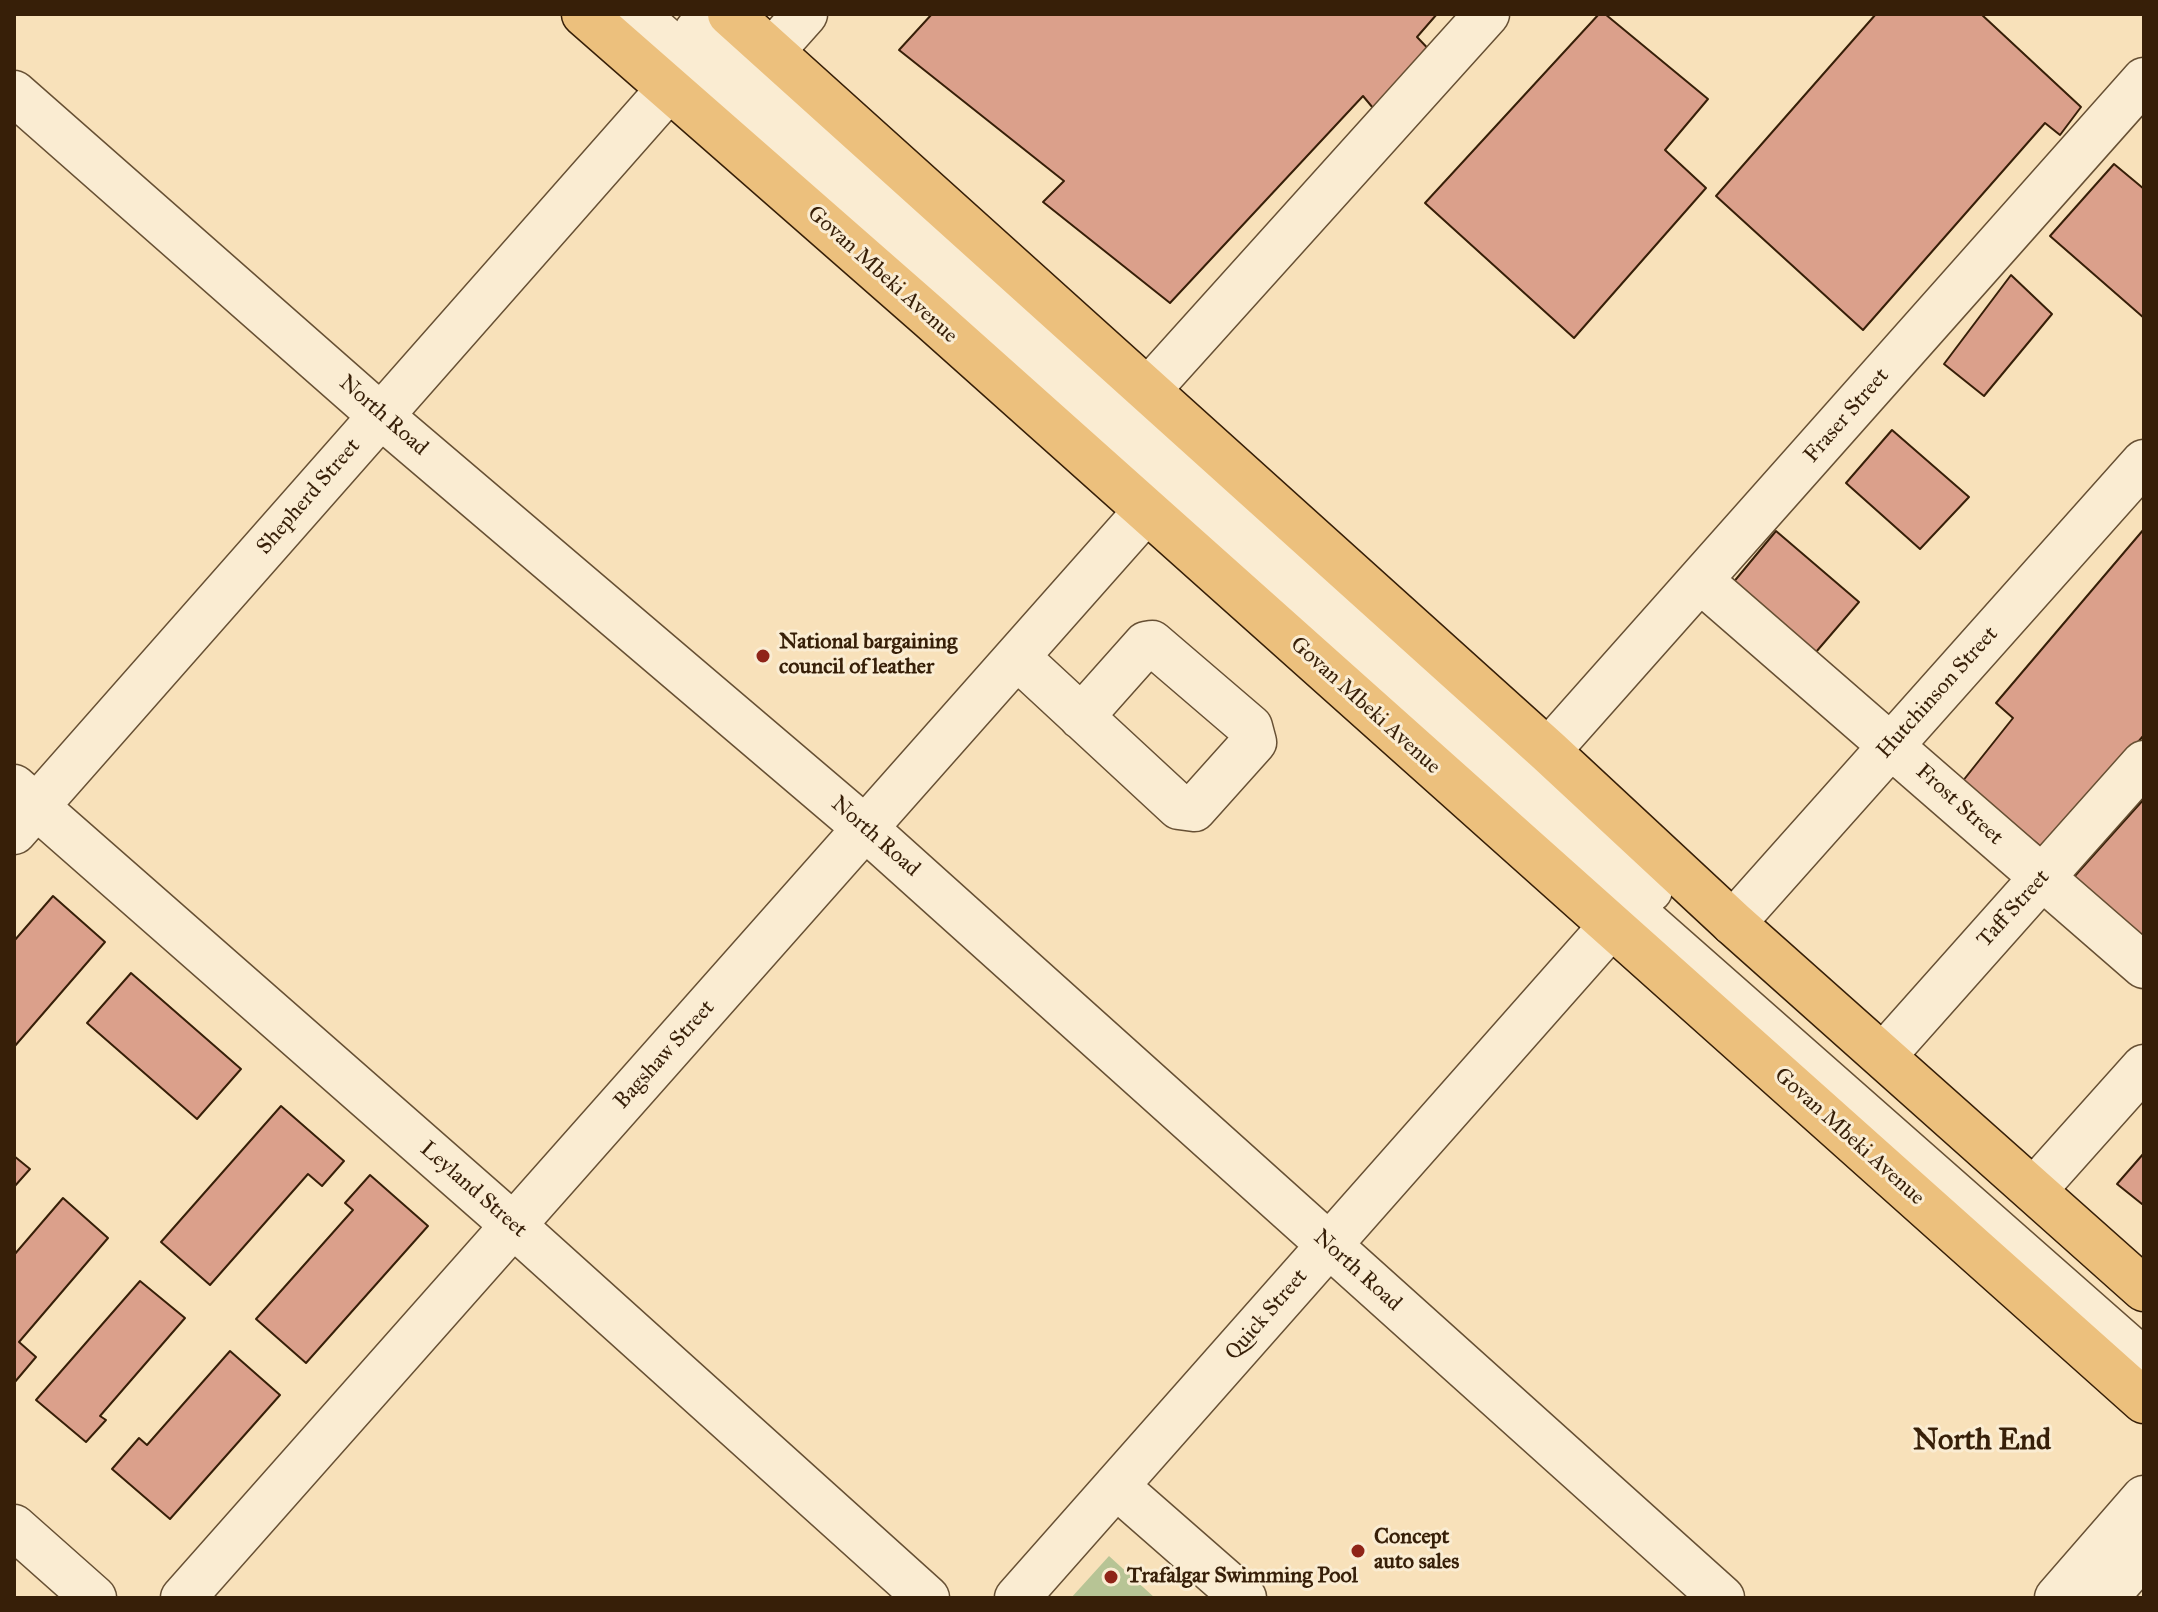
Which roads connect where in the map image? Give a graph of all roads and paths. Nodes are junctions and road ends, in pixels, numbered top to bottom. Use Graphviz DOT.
graph roads {
  1 [pos="584,14"];
  2 [pos="636,14"];
  3 [pos="677,14"];
  4 [pos="730,14"];
  5 [pos="805,14"];
  6 [pos="1487,14"];
  7 [pos="772,51"];
  8 [pos="2144,80"];
  9 [pos="668,90"];
  10 [pos="14,93"];
  11 [pos="1148,390"];
  12 [pos="381,416"];
  13 [pos="2144,462"];
  14 [pos="1146,511"];
  15 [pos="1701,581"];
  16 [pos="1017,657"];
  17 [pos="1081,717"];
  18 [pos="1892,745"];
  19 [pos="1548,751"];
  20 [pos="2144,763"];
  21 [pos="21,809"];
  22 [pos="865,828"];
  23 [pos="2042,878"];
  24 [pos="1733,923"];
  25 [pos="1612,925"];
  26 [pos="2144,966"];
  27 [pos="1884,1055"];
  28 [pos="2144,1067"];
  29 [pos="2034,1190"];
  30 [pos="513,1225"];
  31 [pos="1328,1245"];
  32 [pos="2144,1289"];
  33 [pos="2144,1323"];
  34 [pos="2144,1361"];
  35 [pos="2144,1401"];
  36 [pos="1116,1486"];
  37 [pos="2144,1498"];
  38 [pos="14,1527"];
  39 [pos="2144,1554"];
  40 [pos="94,1598"];
  41 [pos="183,1598"];
  42 [pos="927,1598"];
  43 [pos="1017,1598"];
  44 [pos="1244,1598"];
  45 [pos="1722,1598"];
  46 [pos="2057,1598"];
  47 [pos="2105,1598"];
  1 -- 9 [label="main road, Govan Mbeki Avenue"];
  2 -- 34 [label="street"];
  3 -- 33 [label="street"];
  4 -- 7 [label="main road"];
  5 -- 7 [label="street"];
  6 -- 11 [label="street"];
  7 -- 11 [label="main road"];
  8 -- 15 [label="street, Fraser Street"];
  9 -- 12 [label="street, Shepherd Street"];
  9 -- 14 [label="main road, Govan Mbeki Avenue"];
  10 -- 12 [label="street, North Road"];
  11 -- 19 [label="main road"];
  12 -- 21 [label="street, Shepherd Street"];
  12 -- 22 [label="street, North Road"];
  13 -- 18 [label="street, Hutchinson Street"];
  14 -- 16 [label="street, Bagshaw Street"];
  14 -- 25 [label="main road, Govan Mbeki Avenue"];
  15 -- 18 [label="street, Frost Street"];
  15 -- 19 [label="street, Fraser Street"];
  16 -- 17 [label="street"];
  16 -- 22 [label="street, Bagshaw Street"];
  18 -- 23 [label="street, Frost Street"];
  18 -- 24 [label="street, Hutchinson Street"];
  19 -- 24 [label="main road"];
  20 -- 23 [label="street, Taff Street"];
  21 -- 30 [label="street, Leyland Street"];
  22 -- 30 [label="street, Bagshaw Street"];
  22 -- 31 [label="street, North Road"];
  23 -- 26 [label="street, Frost Street"];
  23 -- 27 [label="street, Taff Street"];
  24 -- 27 [label="main road"];
  25 -- 31 [label="street, Quick Street"];
  25 -- 35 [label="main road, Govan Mbeki Avenue"];
  27 -- 29 [label="main road"];
  28 -- 29 [label="street"];
  29 -- 32 [label="main road"];
  30 -- 41 [label="street, Bagshaw Street"];
  30 -- 42 [label="street, Leyland Street"];
  31 -- 36 [label="street, Quick Street"];
  31 -- 45 [label="street, North Road"];
  36 -- 43 [label="street, Quick Street"];
  36 -- 44 [label="street"];
  37 -- 46 [label="street"];
  38 -- 40 [label="street"];
  39 -- 47 [label="street"];
}
